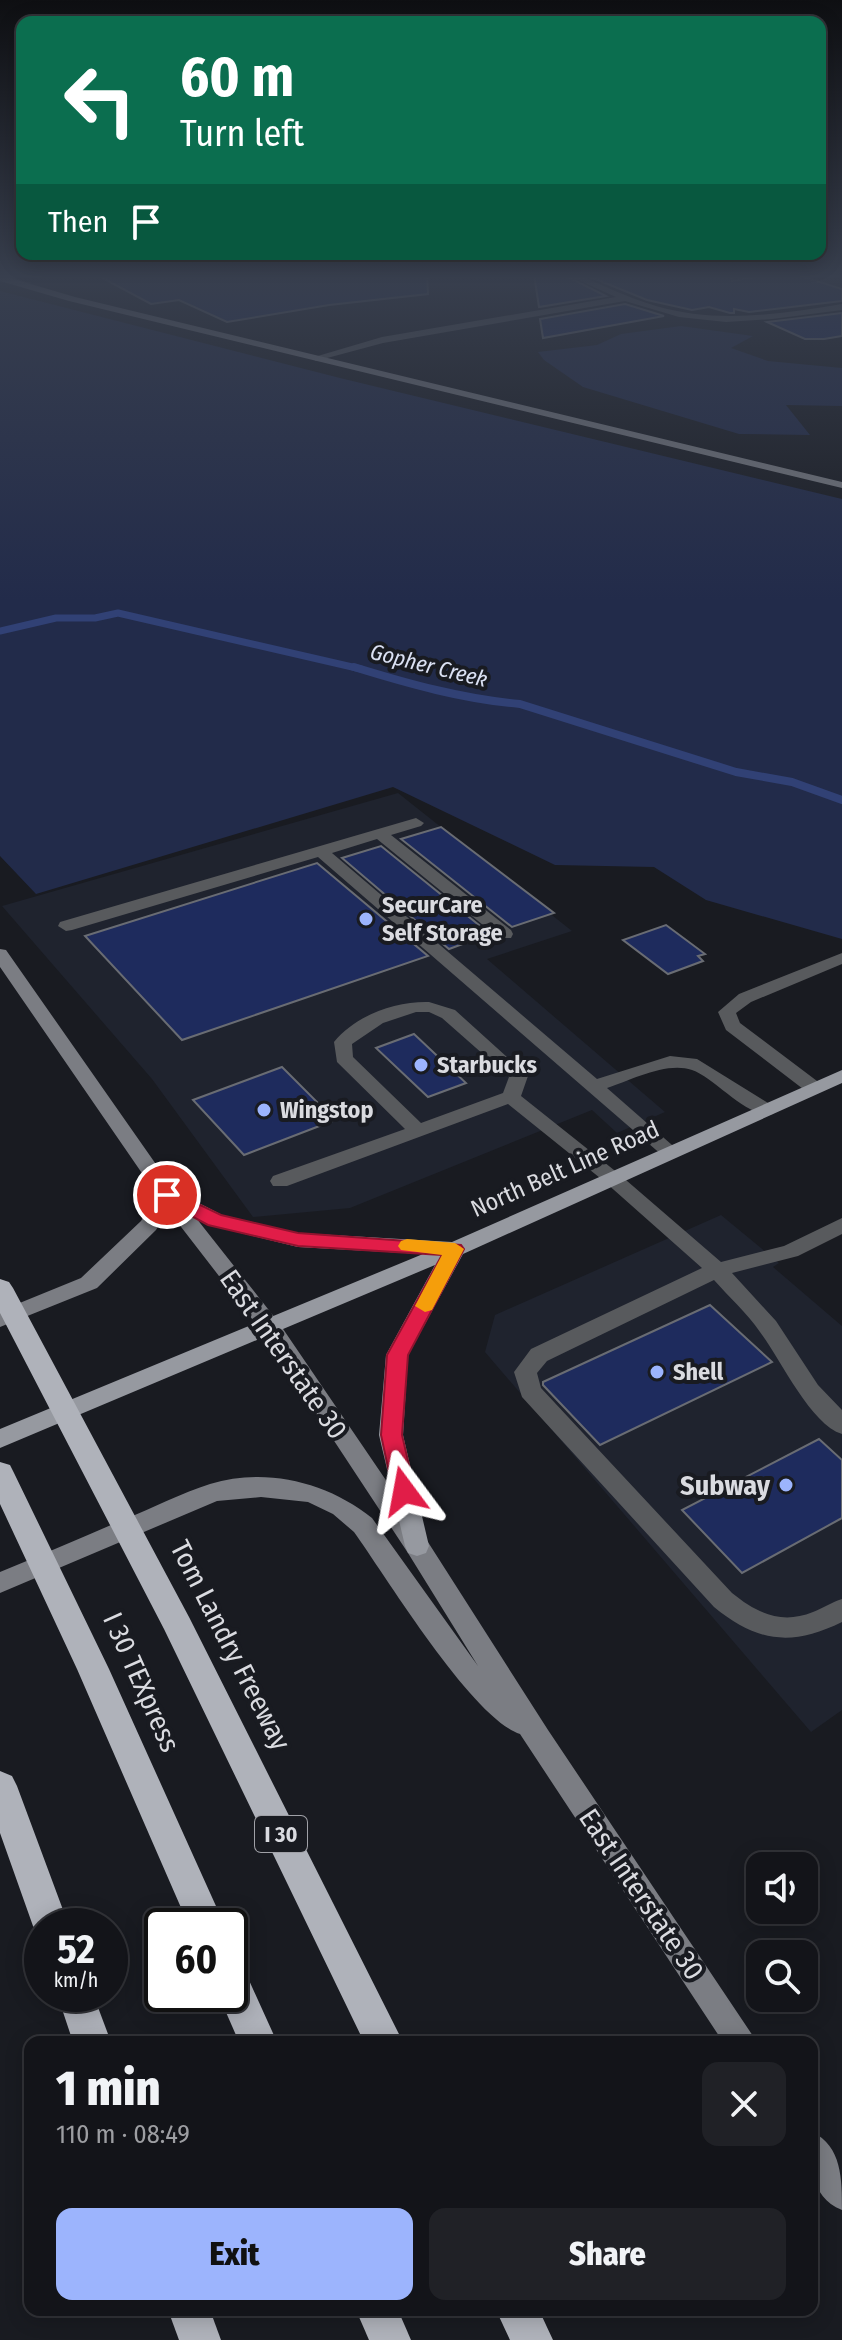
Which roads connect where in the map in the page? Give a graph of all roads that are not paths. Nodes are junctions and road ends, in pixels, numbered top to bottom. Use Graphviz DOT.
graph roads {
  1 [pos="420,383"];
  2 [pos="842,485"];
  3 [pos="416,823"];
  4 [pos="379,833"];
  5 [pos="321,851"];
  6 [pos="66,926"];
  7 [pos="505,934"];
  8 [pos="0,954"];
  9 [pos="842,958"];
  10 [pos="842,1076"];
  11 [pos="593,1086"];
  12 [pos="814,1088"];
  13 [pos="511,1097"];
  14 [pos="766,1110"];
  15 [pos="418,1131"];
  16 [pos="670,1152"];
  17 [pos="612,1178"];
  18 [pos="280,1181"];
  19 [pos="167,1195"];
  20 [pos="842,1225"];
  21 [pos="455,1249"];
  22 [pos="717,1270"];
  23 [pos="1,1301"];
  24 [pos="271,1328"];
  25 [pos="842,1425"];
  26 [pos="0,1439"];
  27 [pos="0,1473"];
  28 [pos="417,1546"];
  29 [pos="0,1583"];
  30 [pos="842,1609"];
  31 [pos="538,1738"];
  32 [pos="0,1786"];
  33 [pos="44,1908"];
  34 [pos="199,1908"];
  35 [pos="81,2012"];
  36 [pos="245,2012"];
  37 [pos="90,2036"];
  38 [pos="255,2036"];
  39 [pos="381,2036"];
  40 [pos="737,2036"];
  41 [pos="818,2157"];
  42 [pos="842,2193"];
  43 [pos="191,2316"];
  44 [pos="380,2316"];
  45 [pos="520,2316"];
  46 [pos="200,2340"];
  47 [pos="390,2340"];
  48 [pos="532,2340"];
  1 -- 2 [label="main road"];
  3 -- 4 [label="street"];
  4 -- 5 [label="street"];
  4 -- 7 [label="street"];
  5 -- 6 [label="street"];
  5 -- 11 [label="street"];
  8 -- 19 [label="main road, East Interstate 30"];
  9 -- 12 [label="street"];
  10 -- 12 [label="main road, North Belt Line Road"];
  11 -- 14 [label="street"];
  11 -- 16 [label="street"];
  12 -- 14 [label="main road, North Belt Line Road"];
  13 -- 15 [label="street"];
  13 -- 15 [label="street"];
  13 -- 17 [label="street"];
  14 -- 16 [label="main road, North Belt Line Road"];
  15 -- 18 [label="street"];
  16 -- 17 [label="main road, North Belt Line Road"];
  17 -- 21 [label="main road, North Belt Line Road"];
  17 -- 22 [label="street"];
  19 -- 21 [label="main road"];
  19 -- 23 [label="main road"];
  19 -- 24 [label="main road, East Interstate 30"];
  20 -- 22 [label="street"];
  21 -- 24 [label="main road, North Belt Line Road"];
  21 -- 28 [label="main road"];
  22 -- 25 [label="street"];
  22 -- 30 [label="street"];
  23 -- 39 [label="highway, Tom Landry Freeway / I 30"];
  24 -- 26 [label="main road, North Belt Line Road"];
  24 -- 28 [label="main road, East Interstate 30"];
  27 -- 34 [label="highway, I 30 TEXpress"];
  28 -- 31 [label="main road, East Interstate 30"];
  29 -- 31 [label="main road"];
  31 -- 40 [label="main road, East Interstate 30"];
  32 -- 33 [label="highway"];
  35 -- 37 [label="highway"];
  36 -- 38 [label="highway"];
  41 -- 42 [label="main road"];
  43 -- 46 [label="highway"];
  44 -- 47 [label="highway"];
  45 -- 48 [label="highway"];
}
